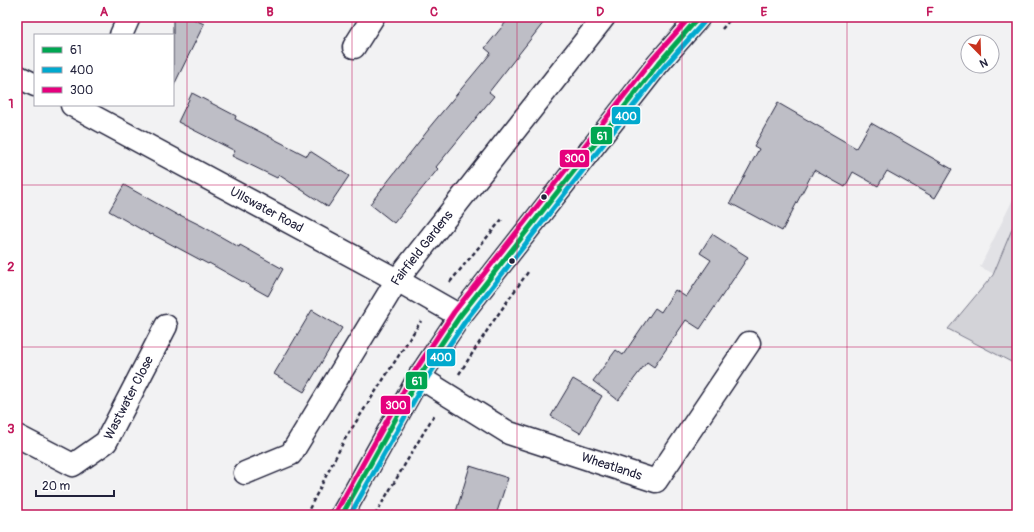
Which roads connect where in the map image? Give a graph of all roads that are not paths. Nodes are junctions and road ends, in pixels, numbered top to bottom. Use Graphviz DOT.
graph roads {
  1 [pos="130,17"];
  2 [pos="374,17"];
  3 [pos="604,17"];
  4 [pos="699,17"];
  5 [pos="122,34"];
  6 [pos="354,47"];
  7 [pos="17,76"];
  8 [pos="34,84"];
  9 [pos="81,107"];
  10 [pos="397,280"];
  11 [pos="460,316"];
  12 [pos="166,326"];
  13 [pos="749,343"];
  14 [pos="419,377"];
  15 [pos="17,436"];
  16 [pos="245,473"];
  17 [pos="342,515"];
  1 -- 5 [label="street"];
  2 -- 6 [label="street"];
  3 -- 10 [label="street, Fairfield Gardens"];
  4 -- 11 [label="street"];
  7 -- 8 [label="street"];
  9 -- 10 [label="street, Ullswater Road"];
  10 -- 11 [label="street, Ullswater Road"];
  10 -- 16 [label="street, Fairfield Gardens"];
  11 -- 14 [label="street"];
  12 -- 15 [label="street, Wastwater Close"];
  13 -- 14 [label="street, Wheatlands"];
  14 -- 17 [label="street"];
}
